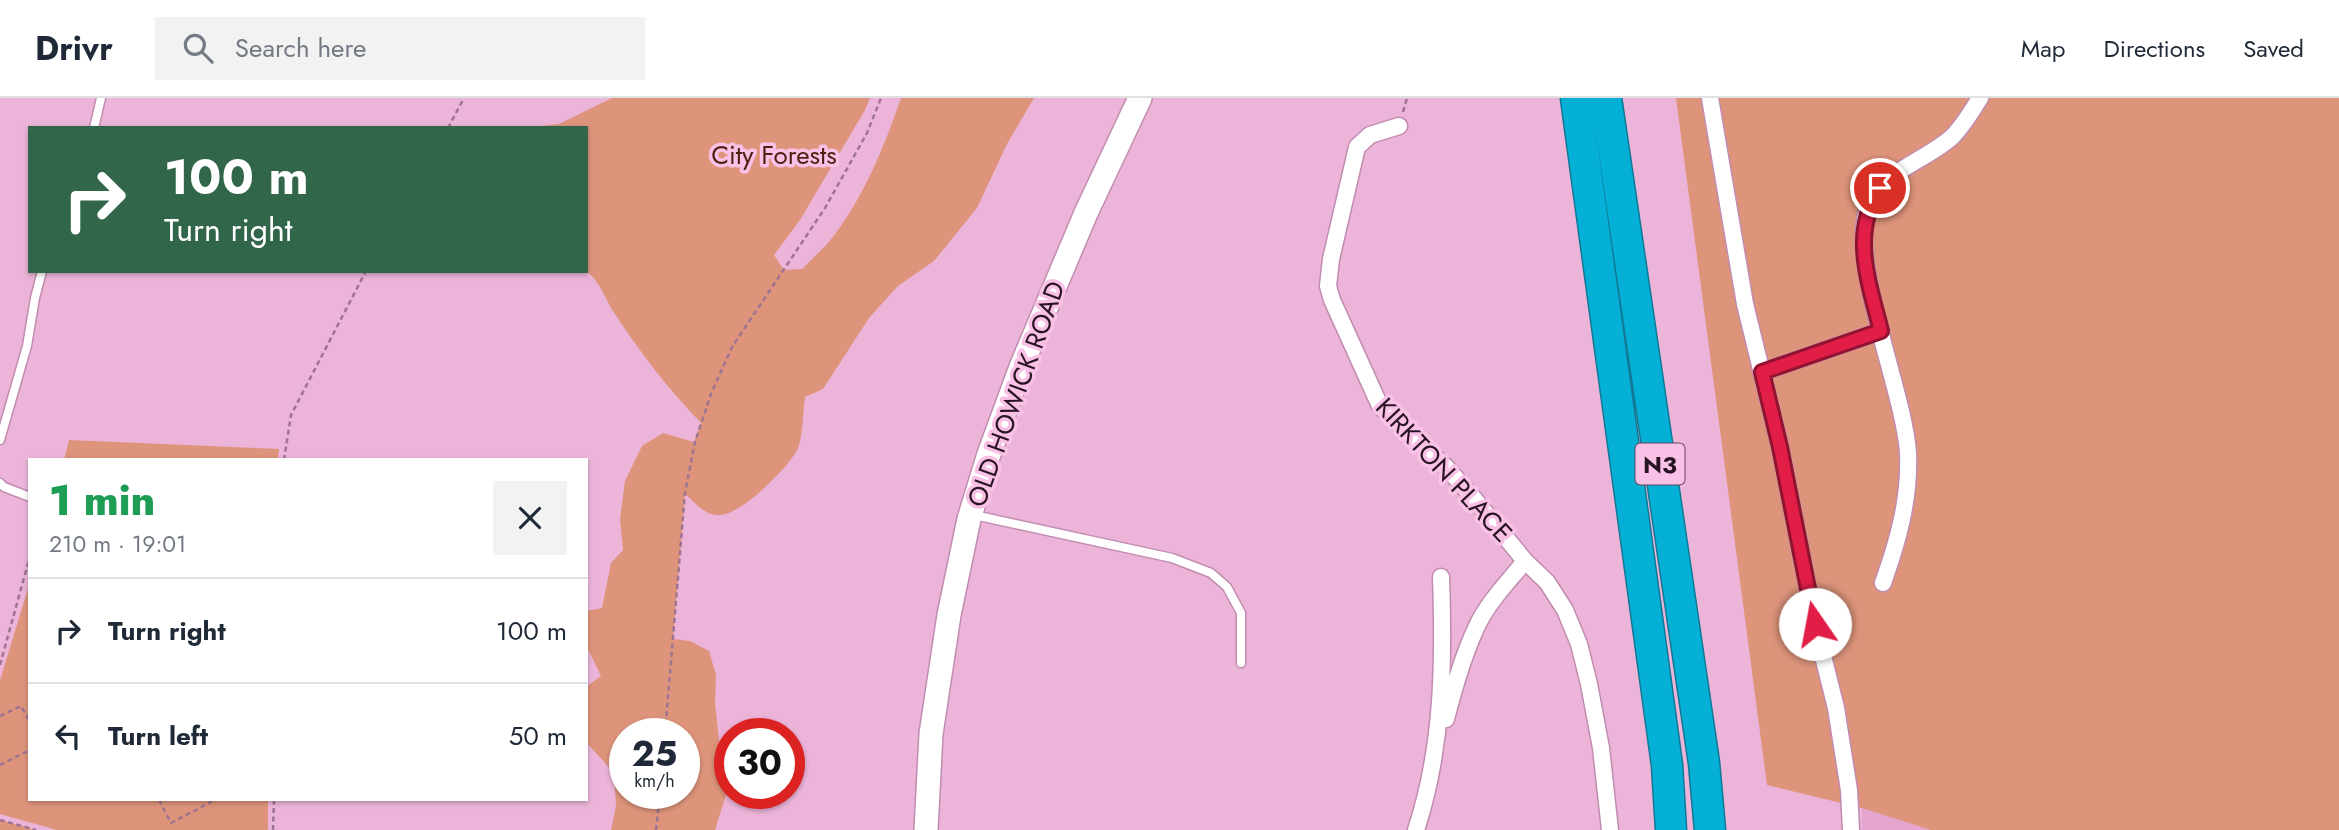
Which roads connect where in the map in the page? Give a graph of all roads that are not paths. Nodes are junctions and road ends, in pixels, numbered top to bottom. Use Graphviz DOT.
graph roads {
  1 [pos="102,98"];
  2 [pos="1140,98"];
  3 [pos="1576,98"];
  4 [pos="1606,98"];
  5 [pos="1710,98"];
  6 [pos="1980,98"];
  7 [pos="95,126"];
  8 [pos="1399,126"];
  9 [pos="42,273"];
  10 [pos="1881,331"];
  11 [pos="1762,372"];
  12 [pos="0,440"];
  13 [pos="0,484"];
  14 [pos="28,497"];
  15 [pos="971,514"];
  16 [pos="1525,561"];
  17 [pos="1441,577"];
  18 [pos="1883,583"];
  19 [pos="1241,663"];
  20 [pos="1436,754"];
  21 [pos="926,830"];
  22 [pos="1416,830"];
  23 [pos="1610,830"];
  24 [pos="1671,830"];
  25 [pos="1710,830"];
  26 [pos="1855,830"];
  1 -- 7 [label="lane"];
  2 -- 15 [label="main road, OLD HOWICK ROAD"];
  3 -- 24 [label="highway, N3"];
  4 -- 25 [label="highway, N3"];
  5 -- 11 [label="street"];
  6 -- 10 [label="street"];
  8 -- 16 [label="street, KIRKTON PLACE"];
  9 -- 12 [label="lane"];
  10 -- 11 [label="street"];
  10 -- 18 [label="street"];
  11 -- 26 [label="street"];
  13 -- 14 [label="lane"];
  15 -- 19 [label="lane"];
  15 -- 21 [label="main road, OLD HOWICK ROAD"];
  16 -- 20 [label="street"];
  16 -- 23 [label="street, KIRKTON PLACE"];
  17 -- 20 [label="street"];
  20 -- 22 [label="street"];
}
